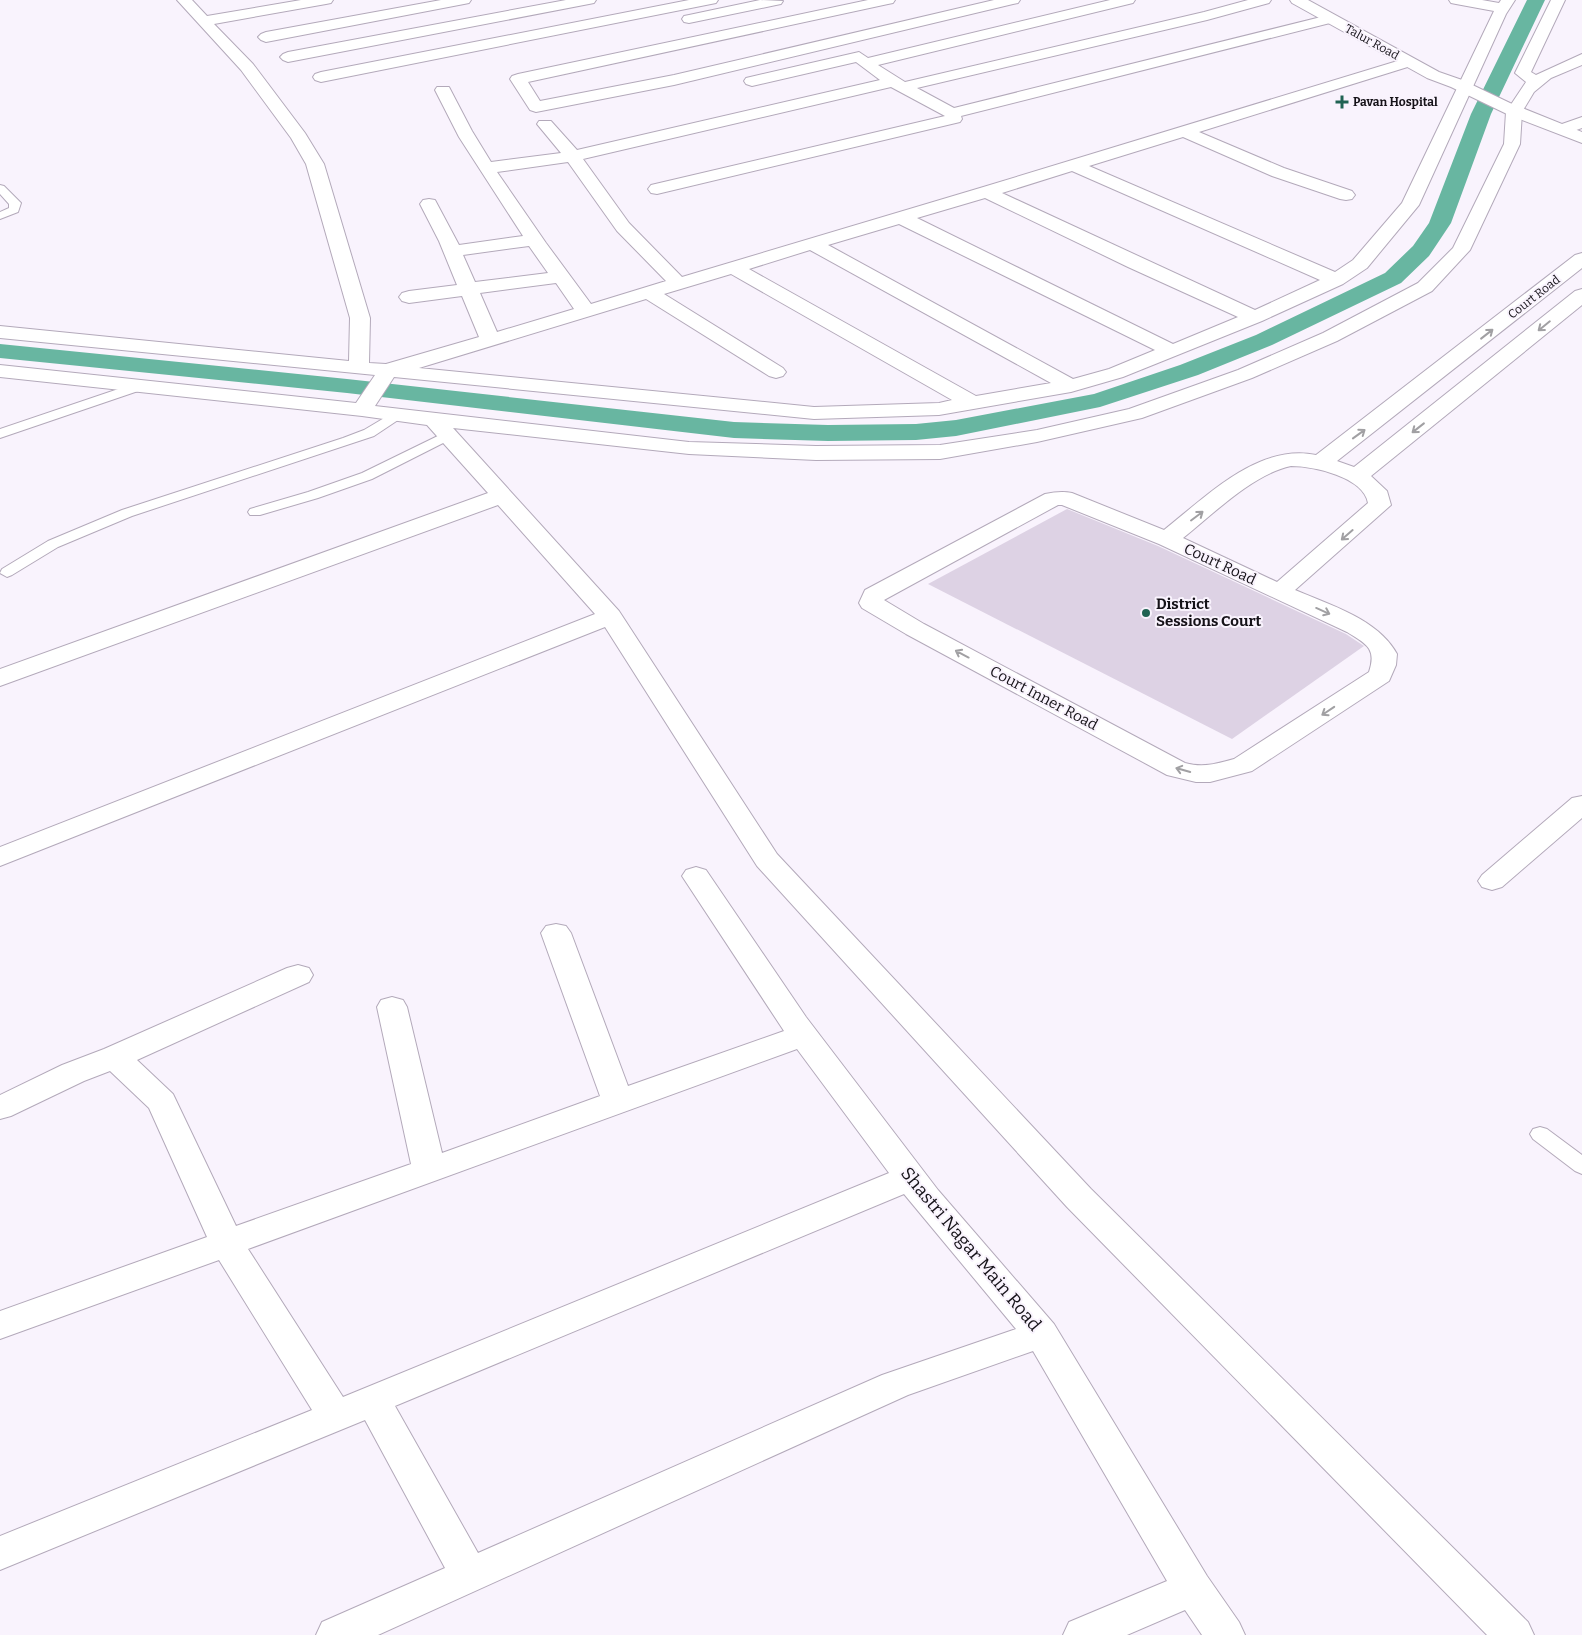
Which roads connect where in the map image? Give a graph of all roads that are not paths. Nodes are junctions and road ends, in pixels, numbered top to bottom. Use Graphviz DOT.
graph roads {
  1 [pos="326,0"];
  2 [pos="464,0"];
  3 [pos="589,0"];
  4 [pos="711,0"];
  5 [pos="888,0"];
  6 [pos="1013,0"];
  7 [pos="1128,0"];
  8 [pos="1264,0"];
  9 [pos="1297,0"];
  10 [pos="1316,0"];
  11 [pos="1456,0"];
  12 [pos="1558,0"];
  13 [pos="191,1"];
  14 [pos="776,1"];
  15 [pos="1506,4"];
  16 [pos="810,17"];
  17 [pos="1329,18"];
  18 [pos="204,22"];
  19 [pos="266,36"];
  20 [pos="600,37"];
  21 [pos="840,41"];
  22 [pos="288,57"];
  23 [pos="1582,59"];
  24 [pos="862,60"];
  25 [pos="1409,62"];
  26 [pos="321,77"];
  27 [pos="1536,82"];
  28 [pos="898,84"];
  29 [pos="1457,84"];
  30 [pos="733,85"];
  31 [pos="443,90"];
  32 [pos="536,108"];
  33 [pos="1514,112"];
  34 [pos="952,113"];
  35 [pos="564,120"];
  36 [pos="545,124"];
  37 [pos="1577,127"];
  38 [pos="1183,131"];
  39 [pos="1582,138"];
  40 [pos="573,156"];
  41 [pos="1073,166"];
  42 [pos="487,168"];
  43 [pos="0,188"];
  44 [pos="657,189"];
  45 [pos="986,192"];
  46 [pos="1346,195"];
  47 [pos="429,204"];
  48 [pos="0,216"];
  49 [pos="900,217"];
  50 [pos="533,240"];
  51 [pos="811,243"];
  52 [pos="452,251"];
  53 [pos="1582,259"];
  54 [pos="732,267"];
  55 [pos="560,277"];
  56 [pos="1336,280"];
  57 [pos="678,283"];
  58 [pos="468,290"];
  59 [pos="648,292"];
  60 [pos="1582,295"];
  61 [pos="409,297"];
  62 [pos="586,311"];
  63 [pos="1255,318"];
  64 [pos="0,332"];
  65 [pos="490,340"];
  66 [pos="1172,351"];
  67 [pos="359,367"];
  68 [pos="0,371"];
  69 [pos="776,372"];
  70 [pos="386,374"];
  71 [pos="139,386"];
  72 [pos="1071,386"];
  73 [pos="0,390"];
  74 [pos="60,397"];
  75 [pos="974,404"];
  76 [pos="365,405"];
  77 [pos="396,414"];
  78 [pos="441,428"];
  79 [pos="0,434"];
  80 [pos="1320,462"];
  81 [pos="1357,476"];
  82 [pos="502,496"];
  83 [pos="255,512"];
  84 [pos="1167,539"];
  85 [pos="7,572"];
  86 [pos="1279,592"];
  87 [pos="610,616"];
  88 [pos="0,678"];
  89 [pos="1582,804"];
  90 [pos="0,857"];
  91 [pos="696,876"];
  92 [pos="1492,881"];
  93 [pos="556,933"];
  94 [pos="298,975"];
  95 [pos="392,1007"];
  96 [pos="803,1035"];
  97 [pos="115,1057"];
  98 [pos="3,1101"];
  99 [pos="618,1101"];
  100 [pos="1540,1134"];
  101 [pos="1582,1166"];
  102 [pos="429,1169"];
  103 [pos="910,1178"];
  104 [pos="227,1244"];
  105 [pos="0,1326"];
  106 [pos="1041,1334"];
  107 [pos="373,1400"];
  108 [pos="336,1416"];
  109 [pos="0,1552"];
  110 [pos="469,1576"];
  111 [pos="1193,1588"];
  112 [pos="336,1635"];
  113 [pos="1084,1635"];
  114 [pos="1225,1635"];
  115 [pos="1514,1635"];
  1 -- 18 [label="street"];
  2 -- 19 [label="street"];
  3 -- 22 [label="street"];
  4 -- 26 [label="street"];
  5 -- 16 [label="street"];
  6 -- 21 [label="street"];
  7 -- 24 [label="street"];
  8 -- 28 [label="street"];
  9 -- 17 [label="street, Talur Road"];
  10 -- 29 [label="street, Talur Road"];
  11 -- 15 [label="street"];
  12 -- 27 [label="street"];
  13 -- 18 [label="street"];
  14 -- 20 [label="street"];
  15 -- 29 [label="street"];
  16 -- 21 [label="street"];
  16 -- 32 [label="street"];
  17 -- 25 [label="street, Talur Road"];
  17 -- 34 [label="street"];
  18 -- 67 [label="street"];
  21 -- 24 [label="street"];
  21 -- 32 [label="street"];
  23 -- 27 [label="street"];
  24 -- 28 [label="street"];
  24 -- 30 [label="street"];
  25 -- 29 [label="street, Talur Road"];
  25 -- 38 [label="street"];
  27 -- 33 [label="street"];
  28 -- 34 [label="street"];
  28 -- 40 [label="street"];
  29 -- 33 [label="street, Talur Road"];
  29 -- 56 [label="street"];
  31 -- 42 [label="street"];
  32 -- 36 [label="street"];
  33 -- 37 [label="street, Talur Road"];
  33 -- 39 [label="street, Talur Road"];
  33 -- 78 [label="street"];
  34 -- 44 [label="street"];
  35 -- 36 [label="street"];
  36 -- 40 [label="street"];
  38 -- 41 [label="street"];
  38 -- 46 [label="street"];
  40 -- 42 [label="street"];
  40 -- 57 [label="street"];
  41 -- 45 [label="street"];
  41 -- 56 [label="street"];
  42 -- 50 [label="street"];
  43 -- 48 [label="lane"];
  45 -- 49 [label="street"];
  45 -- 63 [label="street"];
  47 -- 52 [label="street"];
  49 -- 51 [label="street"];
  49 -- 66 [label="street"];
  50 -- 52 [label="street"];
  50 -- 55 [label="street"];
  51 -- 54 [label="street"];
  51 -- 72 [label="street"];
  52 -- 58 [label="street"];
  80 -- 53 [label="street, Court Road, one-way"];
  54 -- 57 [label="street"];
  54 -- 75 [label="street"];
  55 -- 58 [label="street"];
  55 -- 62 [label="street"];
  56 -- 63 [label="street"];
  57 -- 59 [label="street"];
  58 -- 61 [label="street"];
  58 -- 65 [label="street"];
  59 -- 62 [label="street"];
  59 -- 69 [label="street"];
  60 -- 81 [label="street, Court Road, one-way"];
  62 -- 65 [label="street"];
  63 -- 66 [label="street"];
  64 -- 67 [label="street"];
  65 -- 70 [label="street"];
  66 -- 72 [label="street"];
  67 -- 70 [label="street"];
  68 -- 71 [label="street"];
  70 -- 75 [label="street"];
  70 -- 76 [label="street"];
  71 -- 76 [label="street"];
  71 -- 79 [label="lane"];
  72 -- 75 [label="street"];
  73 -- 74 [label="street"];
  76 -- 77 [label="street"];
  77 -- 78 [label="street"];
  77 -- 85 [label="lane"];
  78 -- 82 [label="street"];
  78 -- 83 [label="lane"];
  80 -- 81 [label="street, Court Road"];
  84 -- 80 [label="street, Court Road, one-way"];
  81 -- 86 [label="street, Court Road, one-way"];
  82 -- 87 [label="street"];
  82 -- 88 [label="street"];
  84 -- 86 [label="street, Court Road"];
  86 -- 84 [label="street, Court Inner Road, one-way"];
  87 -- 90 [label="street"];
  87 -- 115 [label="street"];
  89 -- 92 [label="street"];
  91 -- 96 [label="street, Shastri Nagar Main Road"];
  93 -- 99 [label="street"];
  94 -- 97 [label="street"];
  95 -- 102 [label="street"];
  96 -- 99 [label="street"];
  96 -- 103 [label="street, Shastri Nagar Main Road"];
  97 -- 98 [label="street"];
  97 -- 104 [label="street"];
  99 -- 102 [label="street"];
  100 -- 101 [label="lane"];
  102 -- 104 [label="street"];
  103 -- 106 [label="street, Shastri Nagar Main Road"];
  103 -- 107 [label="street"];
  104 -- 105 [label="street"];
  104 -- 108 [label="street"];
  106 -- 110 [label="street"];
  106 -- 111 [label="street, Shastri Nagar Main Road"];
  107 -- 108 [label="street"];
  107 -- 110 [label="street"];
  108 -- 109 [label="street"];
  110 -- 112 [label="street"];
  111 -- 113 [label="street"];
  111 -- 114 [label="street, Shastri Nagar Main Road"];
}
